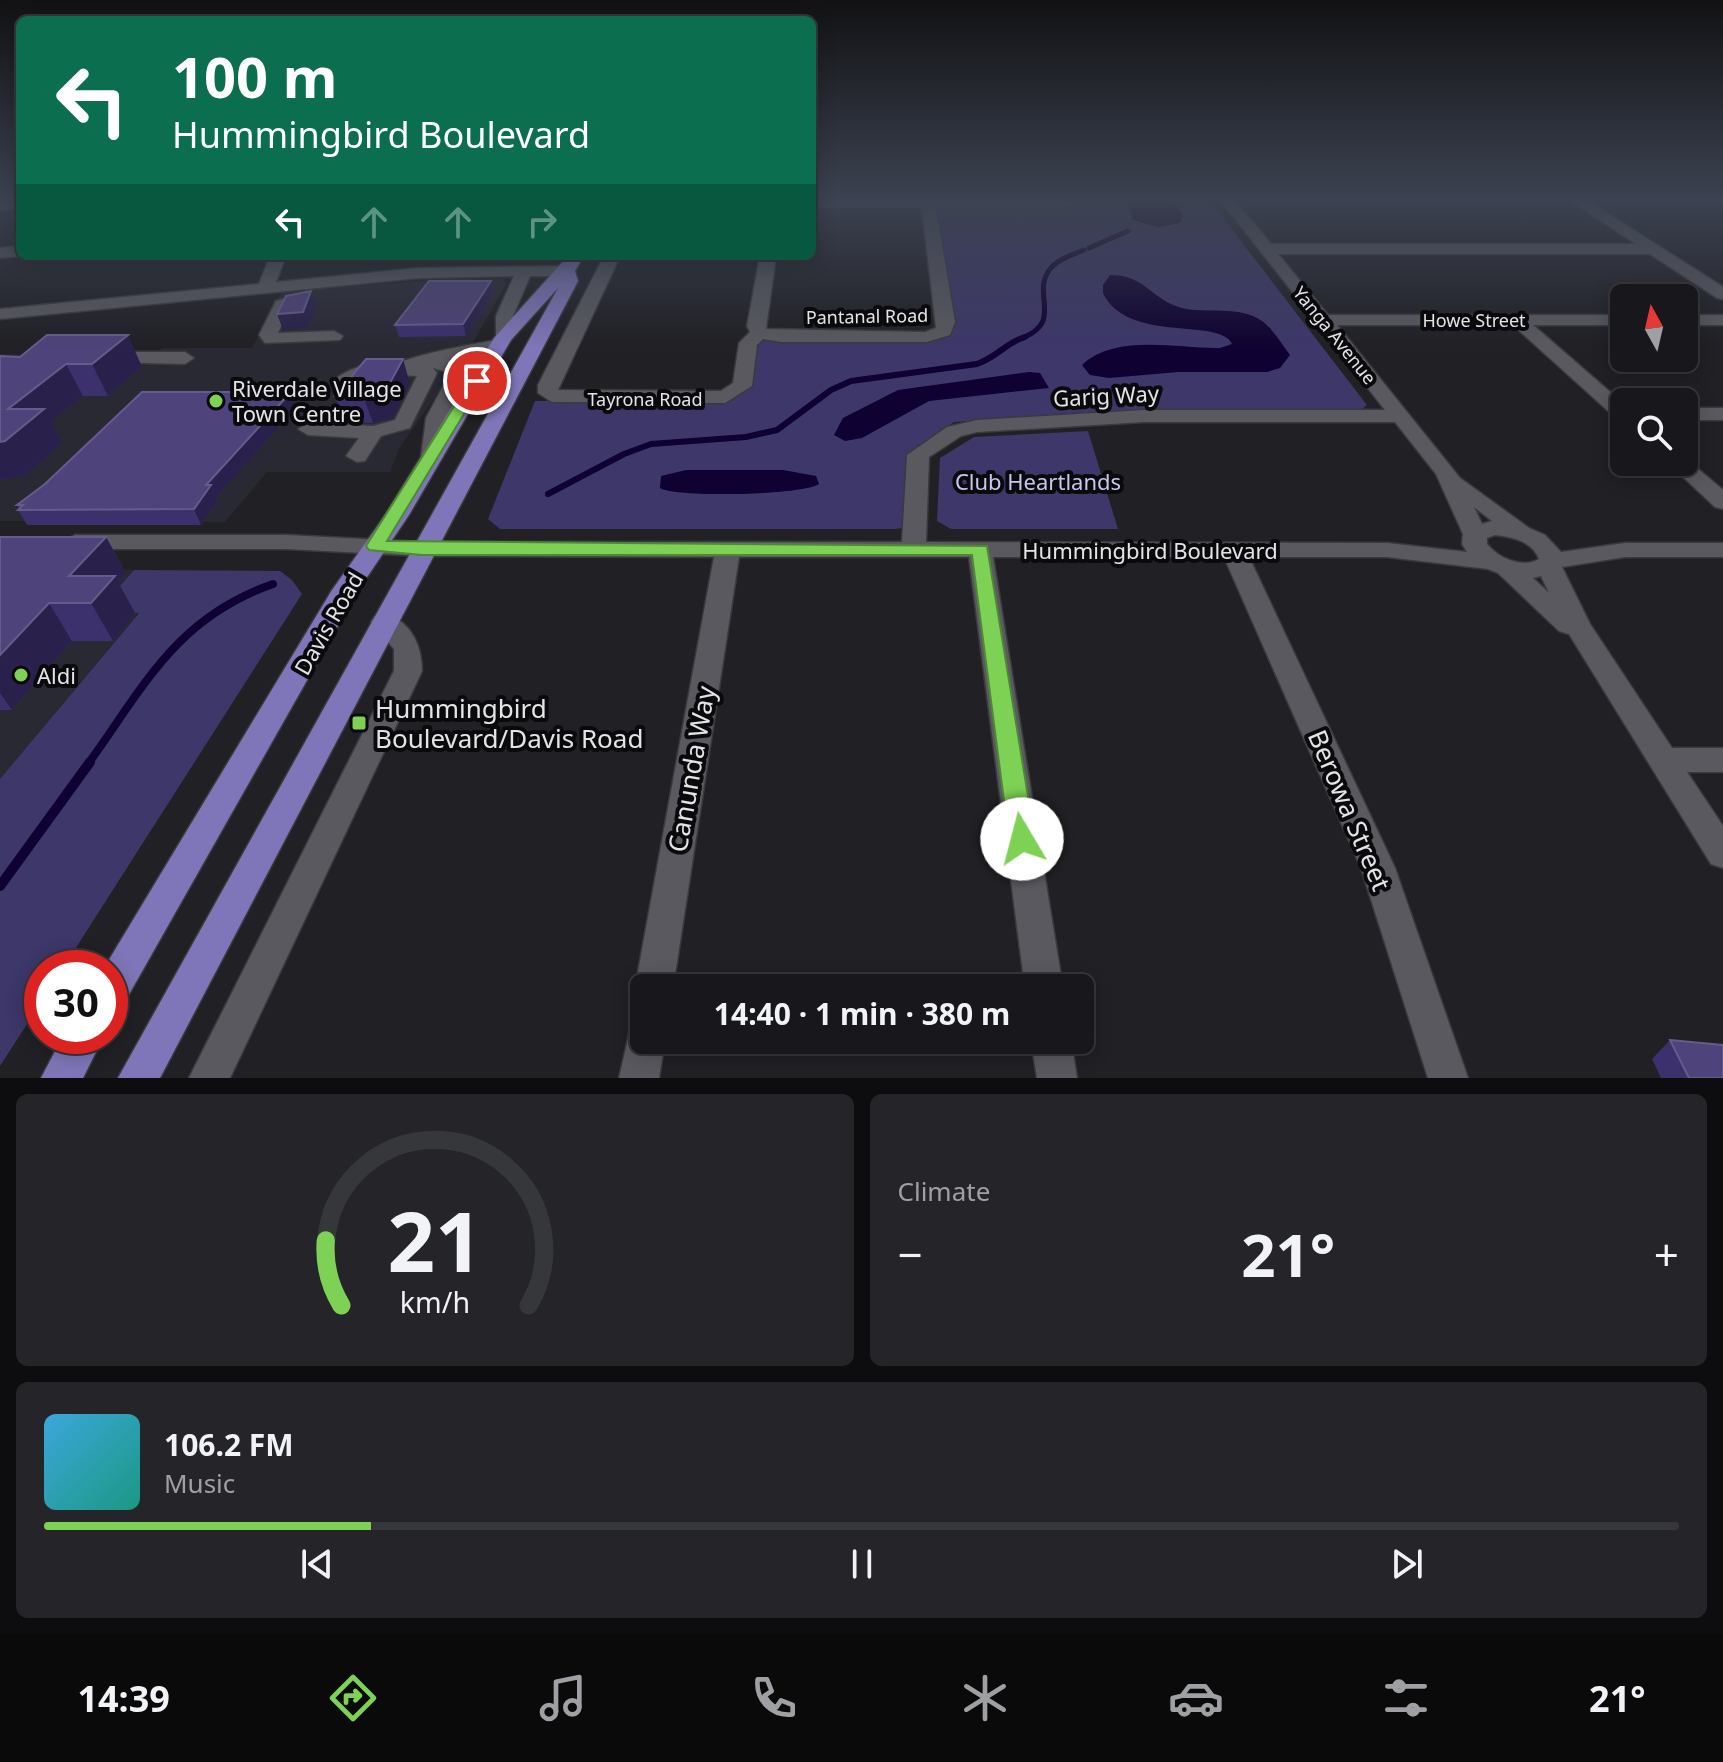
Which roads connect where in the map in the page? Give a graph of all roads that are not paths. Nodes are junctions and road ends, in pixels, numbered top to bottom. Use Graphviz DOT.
graph roads {
  1 [pos="935,247"];
  2 [pos="1650,247"];
  3 [pos="1266,249"];
  4 [pos="1653,249"];
  5 [pos="276,260"];
  6 [pos="610,260"];
  7 [pos="767,260"];
  8 [pos="572,263"];
  9 [pos="522,271"];
  10 [pos="265,288"];
  11 [pos="1723,294"];
  12 [pos="347,296"];
  13 [pos="0,314"];
  14 [pos="1323,320"];
  15 [pos="1517,320"];
  16 [pos="1610,320"];
  17 [pos="1698,320"];
  18 [pos="1723,320"];
  19 [pos="759,333"];
  20 [pos="334,336"];
  21 [pos="501,342"];
  22 [pos="85,357"];
  23 [pos="185,358"];
  24 [pos="355,376"];
  25 [pos="1610,402"];
  26 [pos="1698,414"];
  27 [pos="1723,414"];
  28 [pos="1400,416"];
  29 [pos="308,429"];
  30 [pos="374,432"];
  31 [pos="357,456"];
  32 [pos="432,457"];
  33 [pos="1446,473"];
  34 [pos="1694,476"];
  35 [pos="1723,502"];
  36 [pos="1530,536"];
  37 [pos="1474,537"];
  38 [pos="48,542"];
  39 [pos="375,546"];
  40 [pos="422,549"];
  41 [pos="728,549"];
  42 [pos="914,549"];
  43 [pos="1233,549"];
  44 [pos="1678,549"];
  45 [pos="980,550"];
  46 [pos="1387,550"];
  47 [pos="1723,550"];
  48 [pos="1551,563"];
  49 [pos="1499,564"];
  50 [pos="384,622"];
  51 [pos="1596,657"];
  52 [pos="1662,760"];
  53 [pos="1723,760"];
  54 [pos="1723,854"];
  55 [pos="128,962"];
  56 [pos="656,974"];
  57 [pos="1042,974"];
  58 [pos="75,1054"];
  59 [pos="643,1054"];
  60 [pos="1053,1054"];
  61 [pos="61,1078"];
  62 [pos="138,1078"];
  63 [pos="209,1078"];
  64 [pos="639,1078"];
  65 [pos="1057,1078"];
  66 [pos="1448,1078"];
  1 -- 19 [label="street, Pantanal Road"];
  2 -- 4 [label="street"];
  3 -- 4 [label="street"];
  3 -- 14 [label="street, Yanga Avenue"];
  4 -- 11 [label="street"];
  5 -- 10 [label="street"];
  6 -- 19 [label="street, Tayrona Road"];
  7 -- 19 [label="street, Tayrona Road"];
  8 -- 9 [label="street"];
  8 -- 21 [label="main road, Davis Road"];
  8 -- 40 [label="main road"];
  9 -- 10 [label="street"];
  9 -- 21 [label="street"];
  10 -- 13 [label="street"];
  12 -- 20 [label="street"];
  14 -- 15 [label="street, Howe Street"];
  14 -- 28 [label="street, Yanga Avenue"];
  15 -- 16 [label="street, Howe Street"];
  15 -- 25 [label="street"];
  17 -- 18 [label="street"];
  21 -- 32 [label="main road, Davis Road"];
  21 -- 32 [label="street"];
  22 -- 23 [label="street"];
  24 -- 30 [label="street"];
  26 -- 27 [label="street"];
  28 -- 33 [label="street, Yanga Avenue"];
  28 -- 42 [label="street, Garig Way"];
  29 -- 30 [label="street"];
  30 -- 31 [label="street"];
  32 -- 39 [label="main road, Davis Road"];
  33 -- 36 [label="street, Yanga Avenue"];
  33 -- 37 [label="street, Yanga Avenue"];
  34 -- 35 [label="street"];
  36 -- 37 [label="street, Hummingbird Boulevard"];
  36 -- 44 [label="street"];
  36 -- 48 [label="street"];
  37 -- 46 [label="street, Hummingbird Boulevard"];
  37 -- 49 [label="street, Yanga Avenue"];
  38 -- 39 [label="street, Hummingbird Boulevard"];
  39 -- 40 [label="street, Hummingbird Boulevard"];
  39 -- 55 [label="main road, Davis Road"];
  40 -- 41 [label="street, Hummingbird Boulevard"];
  40 -- 50 [label="main road"];
  41 -- 42 [label="street, Hummingbird Boulevard"];
  41 -- 56 [label="street, Canunda Way"];
  42 -- 45 [label="street, Hummingbird Boulevard"];
  43 -- 45 [label="street, Hummingbird Boulevard"];
  43 -- 46 [label="street, Hummingbird Boulevard"];
  43 -- 66 [label="street, Berowa Street"];
  44 -- 47 [label="street"];
  44 -- 48 [label="street"];
  45 -- 57 [label="street"];
  46 -- 49 [label="street, Hummingbird Boulevard"];
  48 -- 49 [label="street, Hummingbird Boulevard"];
  48 -- 51 [label="street"];
  49 -- 51 [label="street"];
  50 -- 62 [label="main road"];
  50 -- 63 [label="street"];
  51 -- 52 [label="street"];
  52 -- 53 [label="street"];
  52 -- 54 [label="street"];
  58 -- 61 [label="main road"];
  59 -- 64 [label="street"];
  60 -- 65 [label="street"];
}
